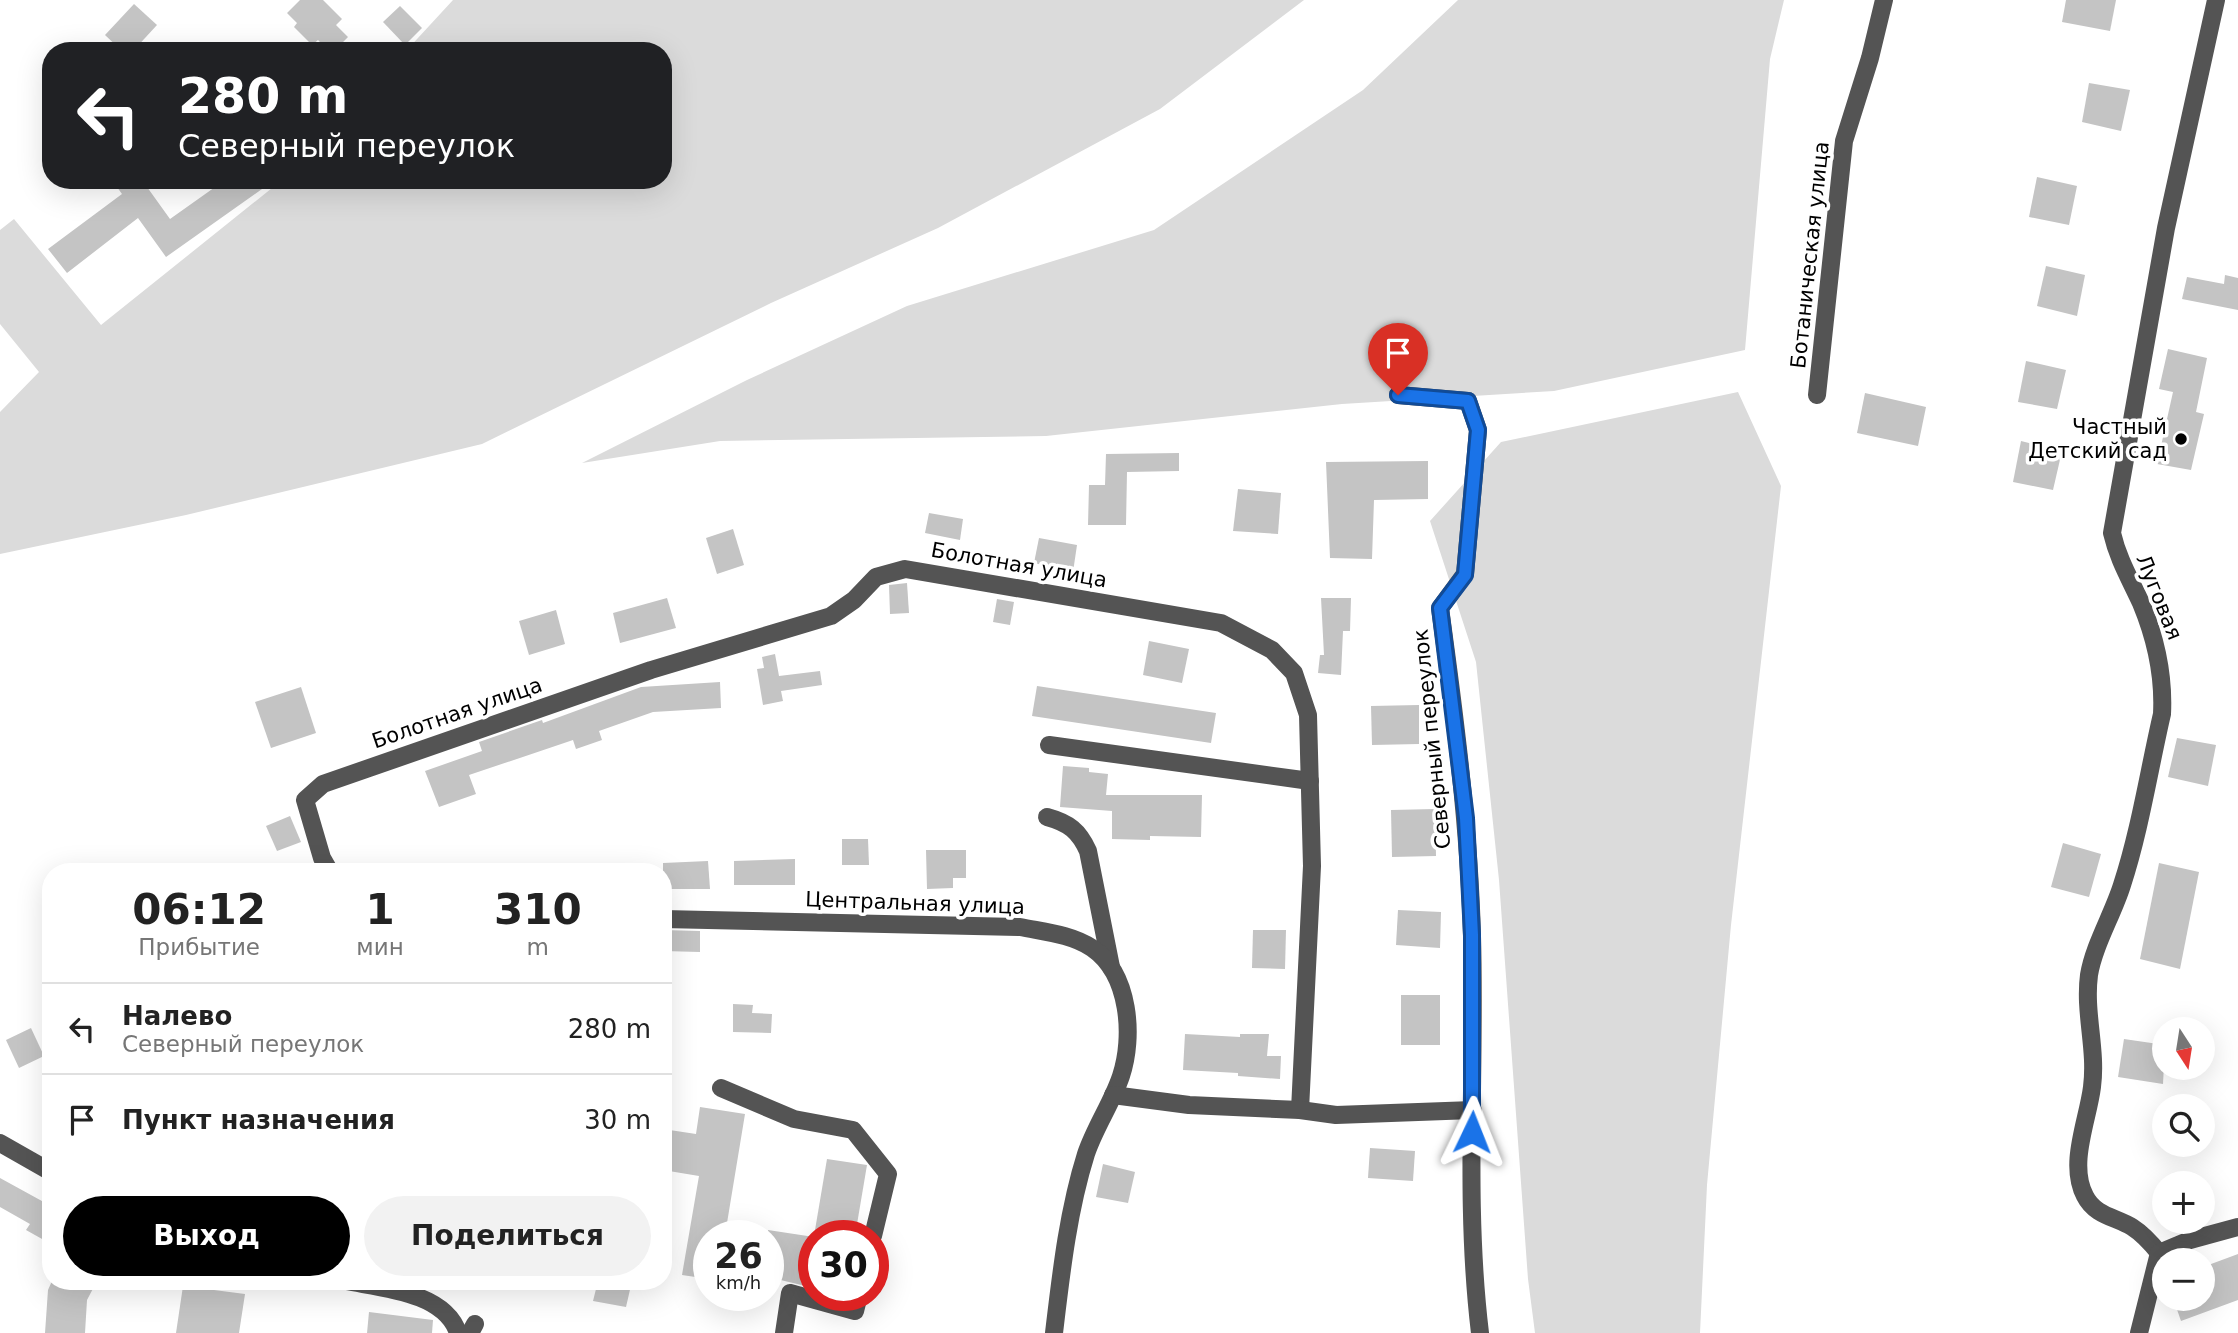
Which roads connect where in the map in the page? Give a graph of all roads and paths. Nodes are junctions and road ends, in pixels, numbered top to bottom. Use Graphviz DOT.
graph roads {
  1 [pos="1884,0"];
  2 [pos="2216,0"];
  3 [pos="1398,395"];
  4 [pos="1818,395"];
  5 [pos="1049,745"];
  6 [pos="1310,781"];
  7 [pos="1047,817"];
  8 [pos="324,863"];
  9 [pos="672,919"];
  10 [pos="1111,970"];
  11 [pos="721,1088"];
  12 [pos="1113,1095"];
  13 [pos="1300,1110"];
  14 [pos="1473,1110"];
  15 [pos="0,1143"];
  16 [pos="42,1167"];
  17 [pos="877,1220"];
  18 [pos="2238,1227"];
  19 [pos="2155,1248"];
  20 [pos="2171,1248"];
  21 [pos="2152,1282"];
  22 [pos="392,1290"];
  23 [pos="798,1295"];
  24 [pos="458,1333"];
  25 [pos="784,1333"];
  26 [pos="1054,1333"];
  27 [pos="1480,1333"];
  28 [pos="2140,1333"];
  1 -- 4 [label="street, Ботаническая улица"];
  2 -- 19 [label="street, Луговая"];
  3 -- 14 [label="street, Северный переулок"];
  5 -- 6 [label="street"];
  6 -- 8 [label="street, Болотная улица"];
  6 -- 13 [label="street, Болотная улица"];
  7 -- 10 [label="street"];
  9 -- 10 [label="street, Центральная улица"];
  10 -- 12 [label="street, Центральная улица"];
  11 -- 17 [label="street"];
  12 -- 13 [label="street"];
  12 -- 26 [label="street, Центральная улица"];
  13 -- 14 [label="street"];
  14 -- 27 [label="street"];
  15 -- 16 [label="street"];
  18 -- 20 [label="street"];
  21 -- 28 [label="street"];
  22 -- 24 [label="street"];
  23 -- 25 [label="street"];
}
